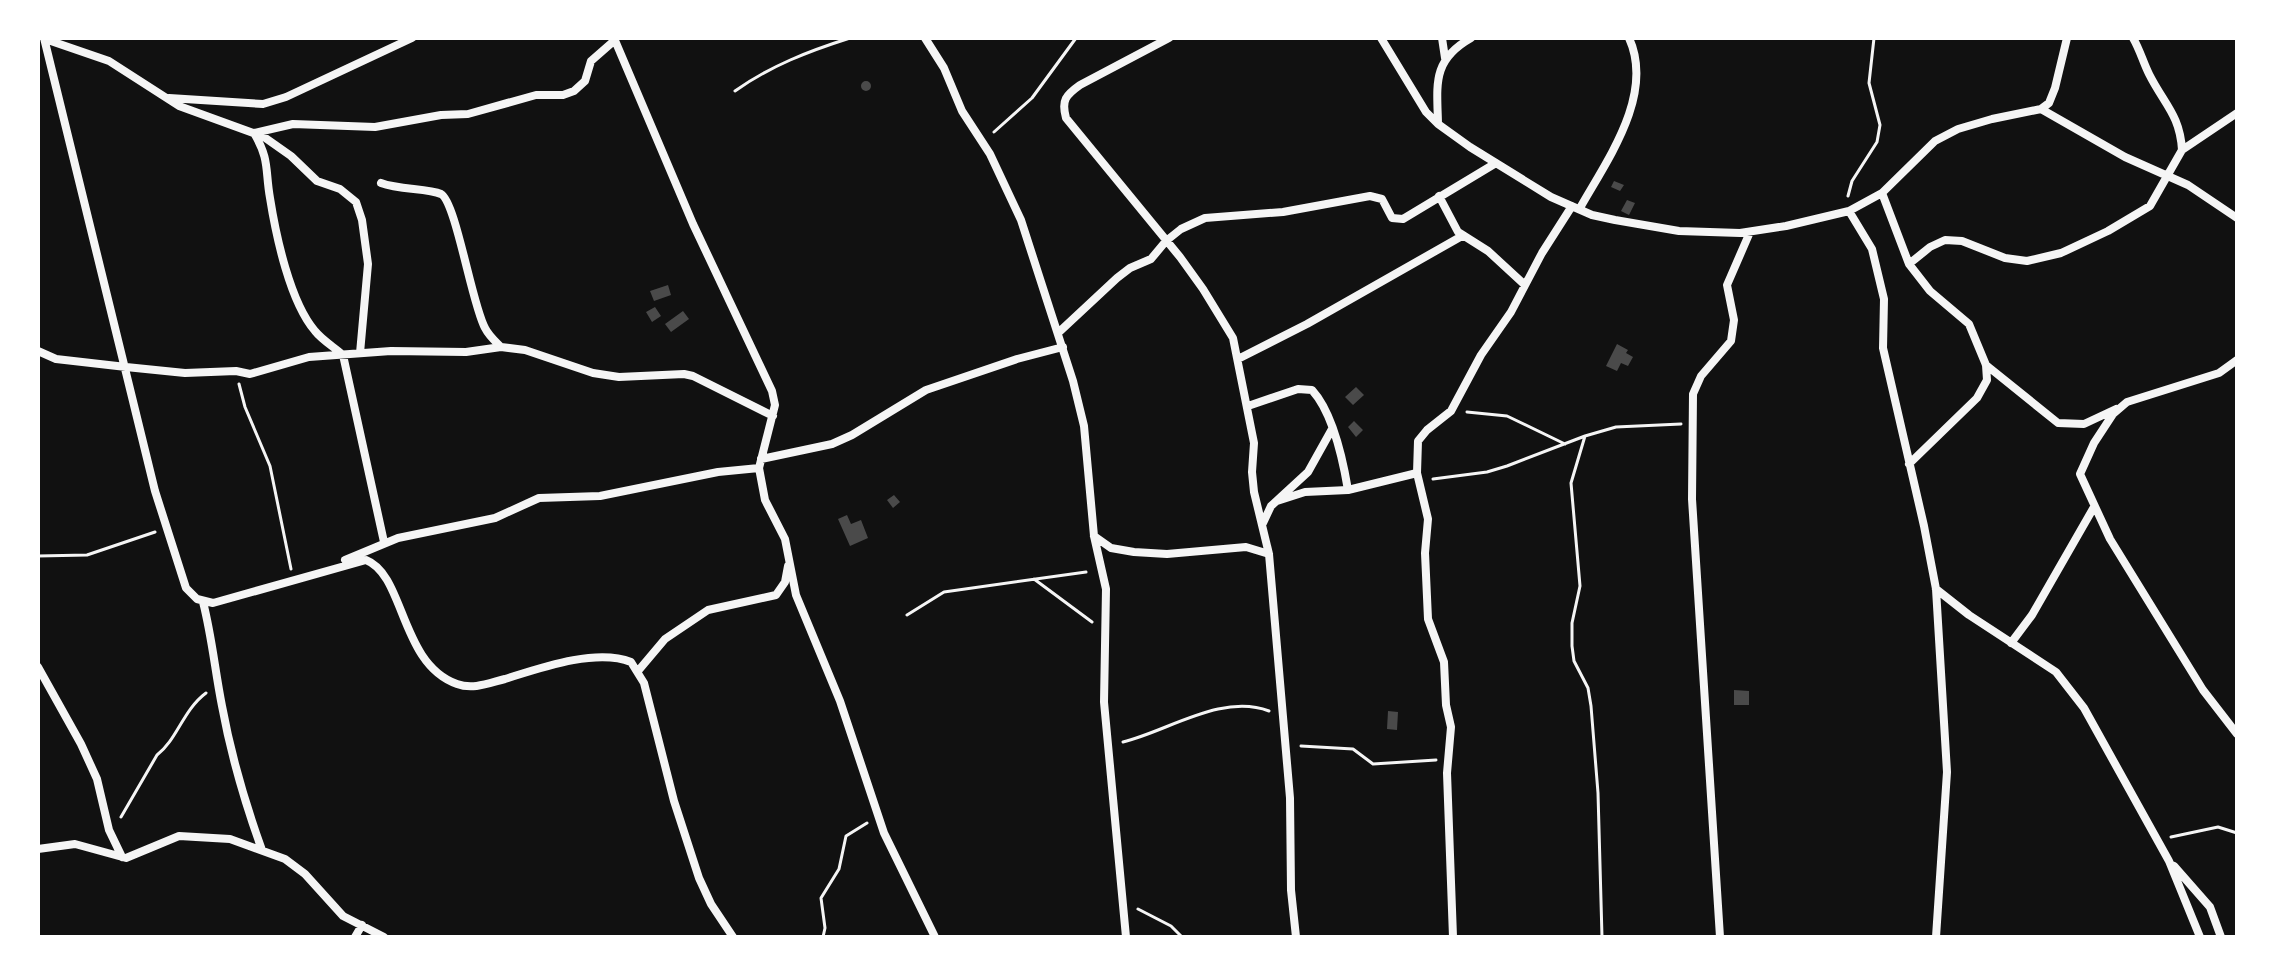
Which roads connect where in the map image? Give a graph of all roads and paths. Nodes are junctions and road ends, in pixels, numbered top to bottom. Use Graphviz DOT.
graph roads {
  1 [pos="45,38"];
  2 [pos="412,38"];
  3 [pos="850,38"];
  4 [pos="925,38"];
  5 [pos="1076,38"];
  6 [pos="1169,38"];
  7 [pos="1381,38"];
  8 [pos="1442,38"];
  9 [pos="1471,38"];
  10 [pos="1629,38"];
  11 [pos="1874,38"];
  12 [pos="2067,38"];
  13 [pos="2133,38"];
  14 [pos="615,39"];
  15 [pos="1445,59"];
  16 [pos="735,91"];
  17 [pos="164,98"];
  18 [pos="2041,109"];
  19 [pos="2237,113"];
  20 [pos="1438,124"];
  21 [pos="254,133"];
  22 [pos="982,142"];
  23 [pos="2182,150"];
  24 [pos="1496,163"];
  25 [pos="2168,176"];
  26 [pos="381,183"];
  27 [pos="1882,193"];
  28 [pos="1439,196"];
  29 [pos="1576,207"];
  30 [pos="1847,211"];
  31 [pos="2237,218"];
  32 [pos="1750,232"];
  33 [pos="1462,236"];
  34 [pos="1166,241"];
  35 [pos="1909,264"];
  36 [pos="1525,285"];
  37 [pos="1058,333"];
  38 [pos="501,347"];
  39 [pos="1063,347"];
  40 [pos="38,351"];
  41 [pos="360,353"];
  42 [pos="343,355"];
  43 [pos="1238,359"];
  44 [pos="2237,360"];
  45 [pos="1986,365"];
  46 [pos="126,367"];
  47 [pos="236,371"];
  48 [pos="1248,406"];
  49 [pos="2120,407"];
  50 [pos="1451,411"];
  51 [pos="773,416"];
  52 [pos="1693,424"];
  53 [pos="1332,428"];
  54 [pos="1585,436"];
  55 [pos="1565,444"];
  56 [pos="760,463"];
  57 [pos="1909,464"];
  58 [pos="1418,476"];
  59 [pos="1348,490"];
  60 [pos="1277,501"];
  61 [pos="2094,507"];
  62 [pos="1263,524"];
  63 [pos="166,528"];
  64 [pos="1094,536"];
  65 [pos="384,542"];
  66 [pos="1269,554"];
  67 [pos="38,556"];
  68 [pos="789,561"];
  69 [pos="328,570"];
  70 [pos="1102,570"];
  71 [pos="1033,579"];
  72 [pos="293,580"];
  73 [pos="1936,589"];
  74 [pos="203,602"];
  75 [pos="907,615"];
  76 [pos="1105,630"];
  77 [pos="2011,643"];
  78 [pos="38,667"];
  79 [pos="638,671"];
  80 [pos="219,685"];
  81 [pos="1282,719"];
  82 [pos="2237,734"];
  83 [pos="1285,745"];
  84 [pos="1110,751"];
  85 [pos="1447,759"];
  86 [pos="880,820"];
  87 [pos="2237,833"];
  88 [pos="111,835"];
  89 [pos="2156,837"];
  90 [pos="38,849"];
  91 [pos="262,850"];
  92 [pos="122,857"];
  93 [pos="2169,861"];
  94 [pos="1123,899"];
  95 [pos="362,925"];
  96 [pos="355,937"];
  97 [pos="384,937"];
  98 [pos="733,937"];
  99 [pos="823,937"];
  100 [pos="935,937"];
  101 [pos="1126,937"];
  102 [pos="1182,937"];
  103 [pos="1296,937"];
  104 [pos="1453,937"];
  105 [pos="1602,937"];
  106 [pos="1720,937"];
  107 [pos="1936,937"];
  108 [pos="2200,937"];
  109 [pos="2221,937"];
  1 -- 17 [label="street"];
  1 -- 46 [label="street"];
  2 -- 17 [label="street"];
  3 -- 16 [label="path"];
  4 -- 22 [label="street"];
  5 -- 22 [label="path"];
  6 -- 34 [label="street"];
  7 -- 20 [label="street"];
  8 -- 15 [label="street"];
  9 -- 15 [label="street"];
  10 -- 29 [label="street"];
  11 -- 30 [label="path"];
  12 -- 18 [label="street"];
  13 -- 23 [label="street"];
  14 -- 21 [label="street"];
  14 -- 51 [label="street"];
  15 -- 20 [label="street"];
  17 -- 21 [label="street"];
  18 -- 25 [label="street"];
  18 -- 27 [label="street"];
  19 -- 23 [label="street"];
  20 -- 24 [label="street"];
  21 -- 41 [label="street"];
  21 -- 42 [label="street"];
  22 -- 37 [label="street"];
  23 -- 25 [label="street"];
  24 -- 28 [label="street"];
  24 -- 29 [label="street"];
  25 -- 31 [label="street"];
  25 -- 35 [label="street"];
  26 -- 38 [label="street"];
  27 -- 30 [label="street"];
  27 -- 35 [label="street"];
  28 -- 33 [label="street"];
  28 -- 34 [label="street"];
  29 -- 32 [label="street"];
  29 -- 36 [label="street"];
  30 -- 32 [label="street"];
  30 -- 57 [label="street"];
  32 -- 52 [label="street"];
  33 -- 36 [label="street"];
  33 -- 43 [label="street"];
  34 -- 37 [label="street"];
  34 -- 43 [label="street"];
  35 -- 45 [label="street"];
  36 -- 50 [label="street"];
  37 -- 39 [label="street"];
  38 -- 41 [label="street"];
  38 -- 51 [label="street"];
  39 -- 56 [label="street"];
  39 -- 64 [label="street"];
  40 -- 46 [label="street"];
  41 -- 42 [label="street"];
  42 -- 47 [label="street"];
  42 -- 65 [label="street"];
  43 -- 48 [label="street"];
  44 -- 49 [label="street"];
  45 -- 49 [label="street"];
  45 -- 57 [label="street"];
  46 -- 47 [label="street"];
  46 -- 63 [label="street"];
  47 -- 72 [label="path"];
  48 -- 53 [label="street"];
  48 -- 62 [label="street"];
  49 -- 61 [label="street"];
  50 -- 55 [label="path"];
  50 -- 58 [label="street"];
  51 -- 56 [label="street"];
  52 -- 54 [label="path"];
  52 -- 106 [label="street"];
  53 -- 59 [label="street"];
  53 -- 60 [label="street"];
  54 -- 55 [label="path"];
  54 -- 105 [label="path"];
  55 -- 58 [label="path"];
  56 -- 65 [label="street"];
  56 -- 68 [label="street"];
  57 -- 73 [label="street"];
  58 -- 59 [label="street"];
  58 -- 85 [label="street"];
  59 -- 60 [label="street"];
  60 -- 62 [label="street"];
  61 -- 77 [label="street"];
  61 -- 82 [label="street"];
  62 -- 66 [label="street"];
  63 -- 67 [label="path"];
  63 -- 74 [label="street"];
  64 -- 66 [label="street"];
  64 -- 70 [label="street"];
  65 -- 69 [label="street"];
  66 -- 81 [label="street"];
  68 -- 79 [label="street"];
  68 -- 86 [label="street"];
  69 -- 72 [label="street"];
  69 -- 79 [label="street"];
  70 -- 71 [label="path"];
  70 -- 76 [label="street"];
  71 -- 75 [label="path"];
  71 -- 76 [label="path"];
  72 -- 74 [label="street"];
  73 -- 77 [label="street"];
  73 -- 107 [label="street"];
  74 -- 80 [label="street"];
  76 -- 84 [label="street"];
  77 -- 89 [label="street"];
  78 -- 88 [label="street"];
  79 -- 98 [label="street"];
  80 -- 88 [label="path"];
  80 -- 91 [label="street"];
  81 -- 83 [label="street"];
  81 -- 84 [label="path"];
  83 -- 85 [label="path"];
  83 -- 103 [label="street"];
  84 -- 94 [label="street"];
  85 -- 104 [label="street"];
  86 -- 99 [label="path"];
  86 -- 100 [label="street"];
  87 -- 89 [label="path"];
  88 -- 92 [label="street"];
  89 -- 93 [label="street"];
  90 -- 92 [label="street"];
  91 -- 92 [label="street"];
  91 -- 95 [label="street"];
  93 -- 108 [label="street"];
  93 -- 109 [label="street"];
  94 -- 101 [label="street"];
  94 -- 102 [label="path"];
  95 -- 96 [label="street"];
  95 -- 97 [label="street"];
}
